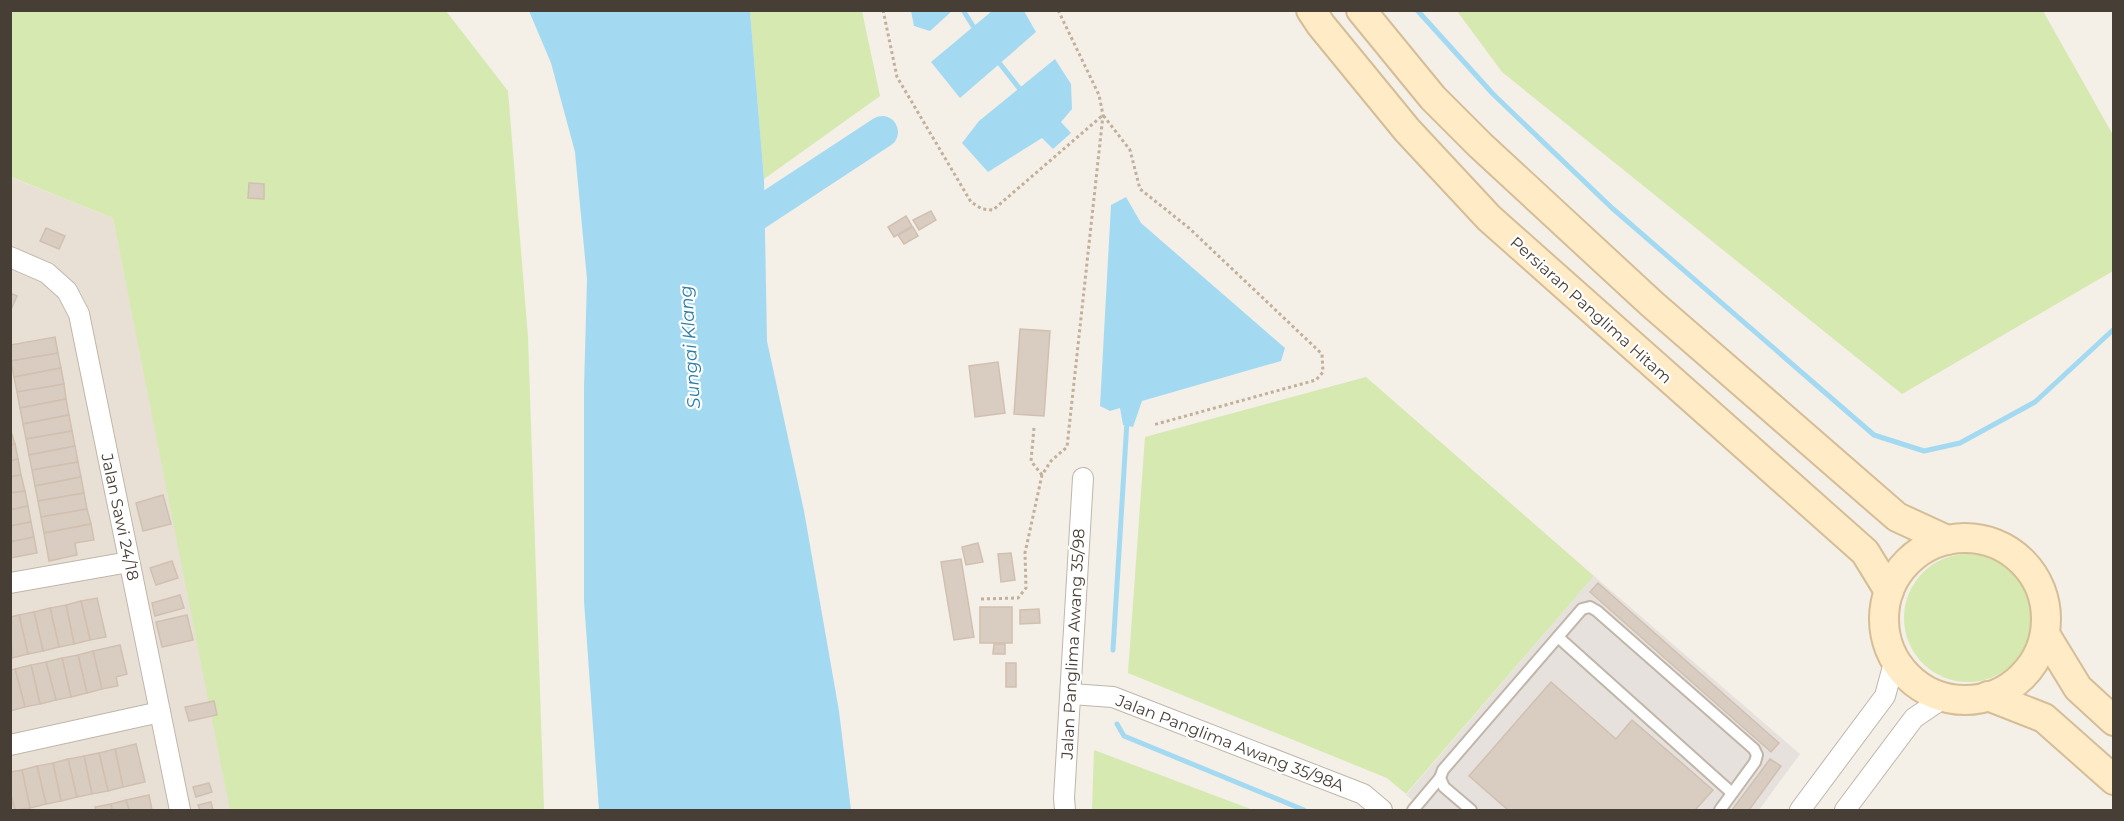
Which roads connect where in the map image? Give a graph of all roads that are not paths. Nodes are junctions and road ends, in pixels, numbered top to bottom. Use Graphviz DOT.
graph roads {
  1 [pos="1311,10"];
  2 [pos="1361,10"];
  3 [pos="10,257"];
  4 [pos="1083,478"];
  5 [pos="1947,540"];
  6 [pos="129,562"];
  7 [pos="10,583"];
  8 [pos="1889,591"];
  9 [pos="2045,633"];
  10 [pos="1558,637"];
  11 [pos="1895,659"];
  12 [pos="1071,694"];
  13 [pos="1988,696"];
  14 [pos="1945,697"];
  15 [pos="160,712"];
  16 [pos="2114,721"];
  17 [pos="10,745"];
  18 [pos="1440,778"];
  19 [pos="2114,780"];
  20 [pos="1732,794"];
  21 [pos="180,810"];
  22 [pos="1065,810"];
  23 [pos="1382,810"];
  24 [pos="1413,810"];
  25 [pos="1471,810"];
  26 [pos="1720,810"];
  27 [pos="1800,810"];
  28 [pos="1845,810"];
  1 -- 8 [label="main road, Persiaran Panglima Hitam"];
  2 -- 5 [label="main road"];
  3 -- 6 [label="street, Jalan Sawi 24/18"];
  4 -- 12 [label="street, Jalan Panglima Awang 35/98"];
  5 -- 8 [label="main road"];
  5 -- 9 [label="main road"];
  6 -- 7 [label="street"];
  6 -- 15 [label="street, Jalan Sawi 24/18"];
  8 -- 11 [label="main road"];
  9 -- 13 [label="main road"];
  9 -- 16 [label="main road"];
  10 -- 18 [label="lane"];
  10 -- 20 [label="lane"];
  10 -- 20 [label="lane"];
  11 -- 14 [label="main road"];
  11 -- 27 [label="street"];
  12 -- 22 [label="street, Jalan Panglima Awang 35/98"];
  12 -- 23 [label="street, Jalan Panglima Awang 35/98A"];
  13 -- 14 [label="main road"];
  13 -- 19 [label="main road"];
  14 -- 28 [label="street"];
  15 -- 17 [label="street"];
  15 -- 21 [label="street, Jalan Sawi 24/18"];
  18 -- 24 [label="lane"];
  18 -- 25 [label="lane"];
  20 -- 26 [label="lane"];
}
